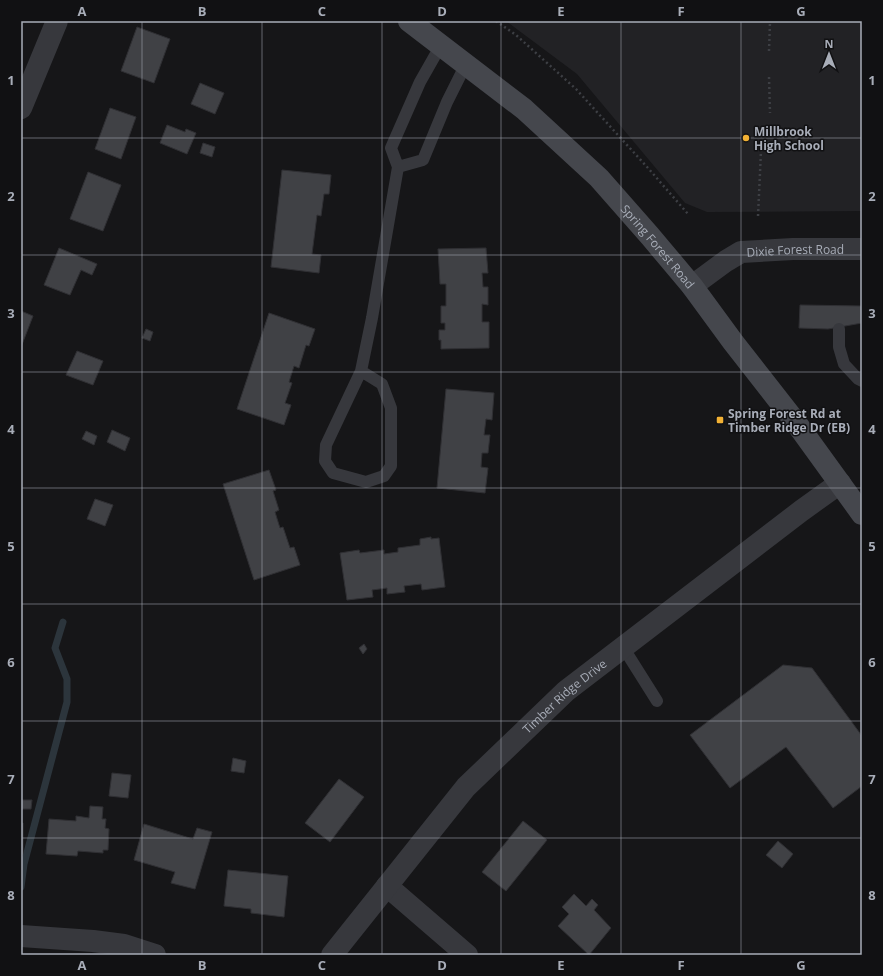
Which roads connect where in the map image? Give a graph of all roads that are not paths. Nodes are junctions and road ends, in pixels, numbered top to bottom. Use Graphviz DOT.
graph roads {
  1 [pos="57,21"];
  2 [pos="409,21"];
  3 [pos="441,45"];
  4 [pos="466,64"];
  5 [pos="21,108"];
  6 [pos="398,167"];
  7 [pos="862,249"];
  8 [pos="692,286"];
  9 [pos="839,329"];
  10 [pos="361,371"];
  11 [pos="862,381"];
  12 [pos="840,483"];
  13 [pos="862,514"];
  14 [pos="623,647"];
  15 [pos="657,701"];
  16 [pos="387,886"];
  17 [pos="21,936"];
  18 [pos="155,955"];
  19 [pos="332,955"];
  20 [pos="467,955"];
  1 -- 5 [label="street"];
  2 -- 3 [label="main road, Spring Forest Road"];
  3 -- 4 [label="main road, Spring Forest Road"];
  3 -- 6 [label="lane"];
  4 -- 6 [label="lane"];
  4 -- 8 [label="main road, Spring Forest Road"];
  6 -- 10 [label="lane"];
  7 -- 8 [label="street, Dixie Forest Road"];
  8 -- 12 [label="main road, Spring Forest Road"];
  9 -- 11 [label="lane"];
  10 -- 10 [label="lane"];
  12 -- 13 [label="main road, Spring Forest Road"];
  12 -- 14 [label="street, Timber Ridge Drive"];
  14 -- 15 [label="lane"];
  14 -- 16 [label="street, Timber Ridge Drive"];
  16 -- 19 [label="street, Timber Ridge Drive"];
  16 -- 20 [label="street"];
  17 -- 18 [label="street"];
}
